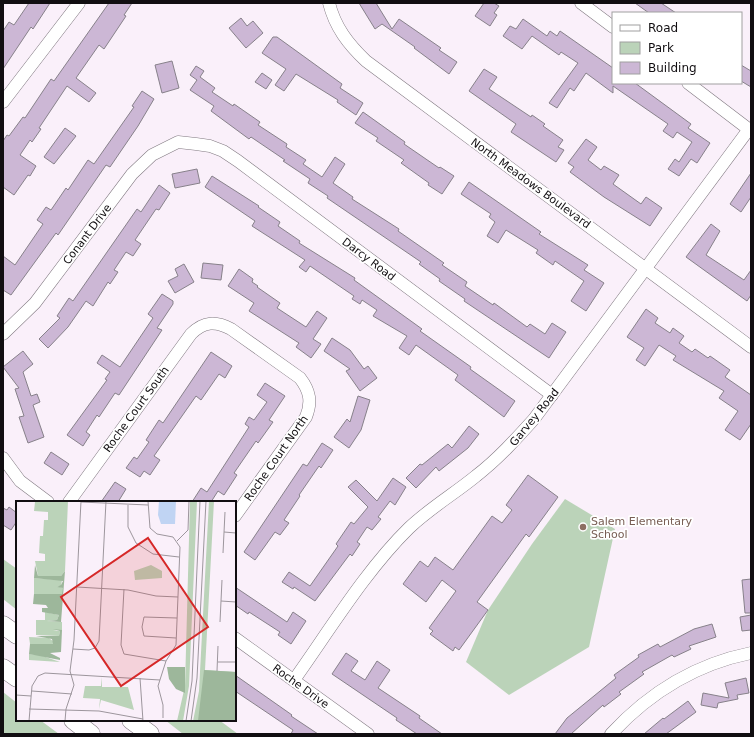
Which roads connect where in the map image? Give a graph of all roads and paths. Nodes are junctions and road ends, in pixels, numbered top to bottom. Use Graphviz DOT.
graph roads {
  1 [pos="79,3"];
  2 [pos="329,3"];
  3 [pos="581,3"];
  4 [pos="612,26"];
  5 [pos="689,84"];
  6 [pos="3,102"];
  7 [pos="750,130"];
  8 [pos="178,142"];
  9 [pos="645,269"];
  10 [pos="3,334"];
  11 [pos="751,347"];
  12 [pos="552,395"];
  13 [pos="310,397"];
  14 [pos="3,458"];
  15 [pos="47,501"];
  16 [pos="70,501"];
  17 [pos="236,515"];
  18 [pos="3,624"];
  19 [pos="16,634"];
  20 [pos="236,639"];
  21 [pos="751,654"];
  22 [pos="3,668"];
  23 [pos="16,677"];
  24 [pos="294,680"];
  25 [pos="74,721"];
  26 [pos="132,721"];
  27 [pos="91,734"];
  28 [pos="150,734"];
  29 [pos="368,734"];
  30 [pos="611,734"];
  1 -- 6 [label="street"];
  2 -- 9 [label="street, North Meadows Boulevard"];
  3 -- 4 [label="street"];
  5 -- 7 [label="street"];
  7 -- 9 [label="street, Garvey Road"];
  8 -- 10 [label="street, Conant Drive"];
  8 -- 12 [label="street, Darcy Road"];
  9 -- 11 [label="street, North Meadows Boulevard"];
  9 -- 12 [label="street, Garvey Road"];
  12 -- 24 [label="street, Garvey Road"];
  13 -- 16 [label="street, Roche Court South"];
  13 -- 17 [label="street, Roche Court North"];
  14 -- 15 [label="street"];
  18 -- 19 [label="highway"];
  20 -- 24 [label="street, Roche Drive"];
  21 -- 30 [label="street"];
  22 -- 23 [label="highway"];
  24 -- 29 [label="street, Roche Drive"];
  25 -- 27 [label="highway"];
  26 -- 28 [label="highway"];
}
